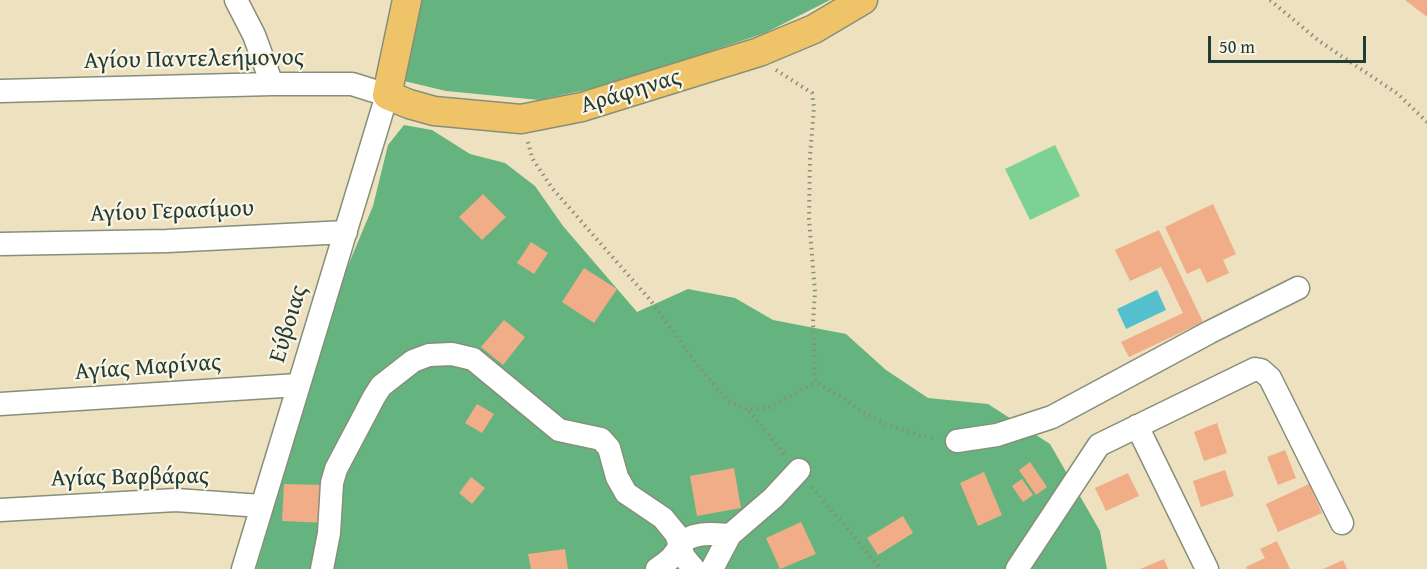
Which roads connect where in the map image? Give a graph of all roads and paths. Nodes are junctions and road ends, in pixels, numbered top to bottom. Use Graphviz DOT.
graph roads {
  1 [pos="236,0"];
  2 [pos="407,0"];
  3 [pos="863,0"];
  4 [pos="1270,0"];
  5 [pos="759,52"];
  6 [pos="272,84"];
  7 [pos="0,91"];
  8 [pos="387,95"];
  9 [pos="521,119"];
  10 [pos="1427,122"];
  11 [pos="346,232"];
  12 [pos="0,244"];
  13 [pos="1298,288"];
  14 [pos="814,382"];
  15 [pos="298,385"];
  16 [pos="0,404"];
  17 [pos="748,410"];
  18 [pos="1137,426"];
  19 [pos="957,441"];
  20 [pos="798,470"];
  21 [pos="261,506"];
  22 [pos="0,510"];
  23 [pos="1342,523"];
  24 [pos="730,535"];
  25 [pos="679,545"];
  26 [pos="243,569"];
  27 [pos="322,569"];
  28 [pos="657,569"];
  29 [pos="694,569"];
  30 [pos="712,569"];
  31 [pos="881,569"];
  32 [pos="1017,569"];
  33 [pos="1207,569"];
  1 -- 6 [label="street"];
  2 -- 8 [label="main road"];
  3 -- 5 [label="main road, Αράφηνας"];
  4 -- 10 [label="path"];
  5 -- 9 [label="main road, Αράφηνας"];
  5 -- 14 [label="path"];
  6 -- 7 [label="street, Αγίου Παντελεήμονος"];
  6 -- 8 [label="street, Αγίου Παντελεήμονος"];
  8 -- 9 [label="main road, Αράφηνας"];
  8 -- 11 [label="street, Εύβοιας"];
  9 -- 17 [label="path"];
  11 -- 12 [label="street, Αγίου Γερασίμου"];
  11 -- 15 [label="street, Εύβοιας"];
  13 -- 19 [label="street"];
  14 -- 17 [label="path"];
  14 -- 19 [label="path"];
  15 -- 16 [label="street, Αγίας Μαρίνας"];
  15 -- 21 [label="street, Εύβοιας"];
  17 -- 20 [label="path"];
  18 -- 23 [label="street"];
  18 -- 32 [label="street"];
  18 -- 33 [label="street"];
  20 -- 24 [label="street"];
  20 -- 31 [label="path"];
  21 -- 22 [label="street, Αγίας Βαρβάρας"];
  21 -- 26 [label="street, Εύβοιας"];
  24 -- 25 [label="street"];
  24 -- 30 [label="street"];
  25 -- 27 [label="street"];
  25 -- 28 [label="street"];
  25 -- 29 [label="street"];
}
